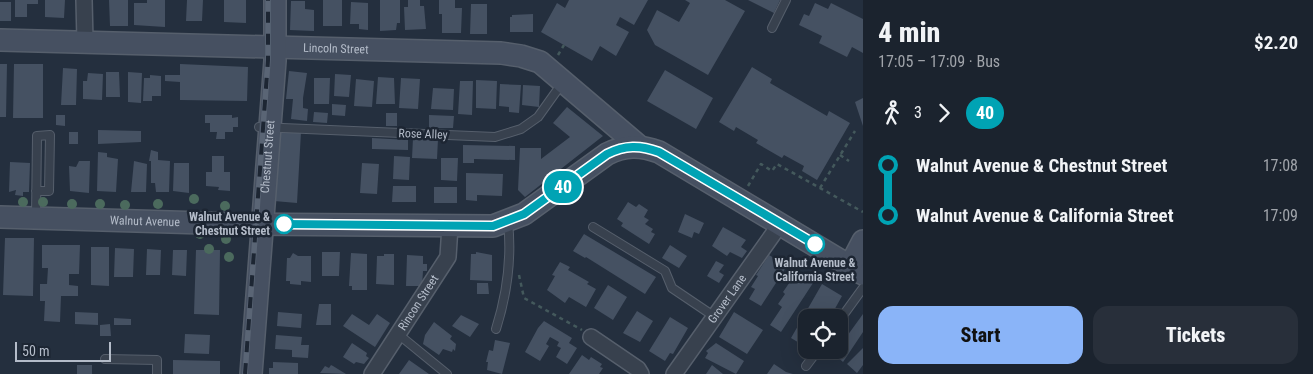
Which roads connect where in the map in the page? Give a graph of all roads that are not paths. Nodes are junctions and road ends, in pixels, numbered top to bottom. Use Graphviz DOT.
graph roads {
  1 [pos="84,0"];
  2 [pos="264,0"];
  3 [pos="275,0"];
  4 [pos="786,0"];
  5 [pos="772,28"];
  6 [pos="0,40"];
  7 [pos="85,41"];
  8 [pos="269,46"];
  9 [pos="564,81"];
  10 [pos="264,127"];
  11 [pos="640,147"];
  12 [pos="36,191"];
  13 [pos="0,218"];
  14 [pos="36,218"];
  15 [pos="508,222"];
  16 [pos="257,223"];
  17 [pos="781,223"];
  18 [pos="450,226"];
  19 [pos="593,227"];
  20 [pos="863,241"];
  21 [pos="857,270"];
  22 [pos="863,288"];
  23 [pos="848,309"];
  24 [pos="714,317"];
  25 [pos="496,329"];
  26 [pos="398,334"];
  27 [pos="591,336"];
  28 [pos="105,359"];
  29 [pos="811,359"];
  30 [pos="806,366"];
  31 [pos="157,374"];
  32 [pos="240,374"];
  33 [pos="251,374"];
  34 [pos="372,374"];
  35 [pos="447,374"];
  36 [pos="641,374"];
  37 [pos="674,374"];
  1 -- 7 [label="street"];
  2 -- 8 [label="main road, Chestnut Street"];
  3 -- 8 [label="main road, Chestnut Street"];
  4 -- 5 [label="lane"];
  6 -- 7 [label="main road, Lincoln Street"];
  7 -- 8 [label="main road, Lincoln Street"];
  8 -- 9 [label="main road, Lincoln Street"];
  8 -- 10 [label="main road, Chestnut Street"];
  9 -- 10 [label="lane, Rose Alley"];
  9 -- 11 [label="main road, Lincoln Street"];
  10 -- 16 [label="main road, Chestnut Street"];
  11 -- 15 [label="main road, Walnut Avenue"];
  11 -- 17 [label="main road, Walnut Avenue"];
  12 -- 12 [label="lane"];
  12 -- 14 [label="lane"];
  13 -- 14 [label="main road, Walnut Avenue"];
  14 -- 16 [label="main road, Walnut Avenue"];
  15 -- 18 [label="main road, Walnut Avenue"];
  15 -- 25 [label="lane"];
  16 -- 18 [label="main road, Walnut Avenue"];
  16 -- 32 [label="main road, Chestnut Street"];
  16 -- 33 [label="main road, Chestnut Street"];
  17 -- 21 [label="main road, Walnut Avenue"];
  17 -- 24 [label="street, Grover Lane"];
  18 -- 26 [label="street, Rincon Street"];
  19 -- 24 [label="lane"];
  20 -- 21 [label="main road"];
  22 -- 23 [label="lane"];
  24 -- 37 [label="street, Grover Lane"];
  26 -- 34 [label="street, Rincon Street"];
  26 -- 35 [label="lane"];
  27 -- 36 [label="street"];
  28 -- 31 [label="lane"];
  29 -- 30 [label="lane"];
}
